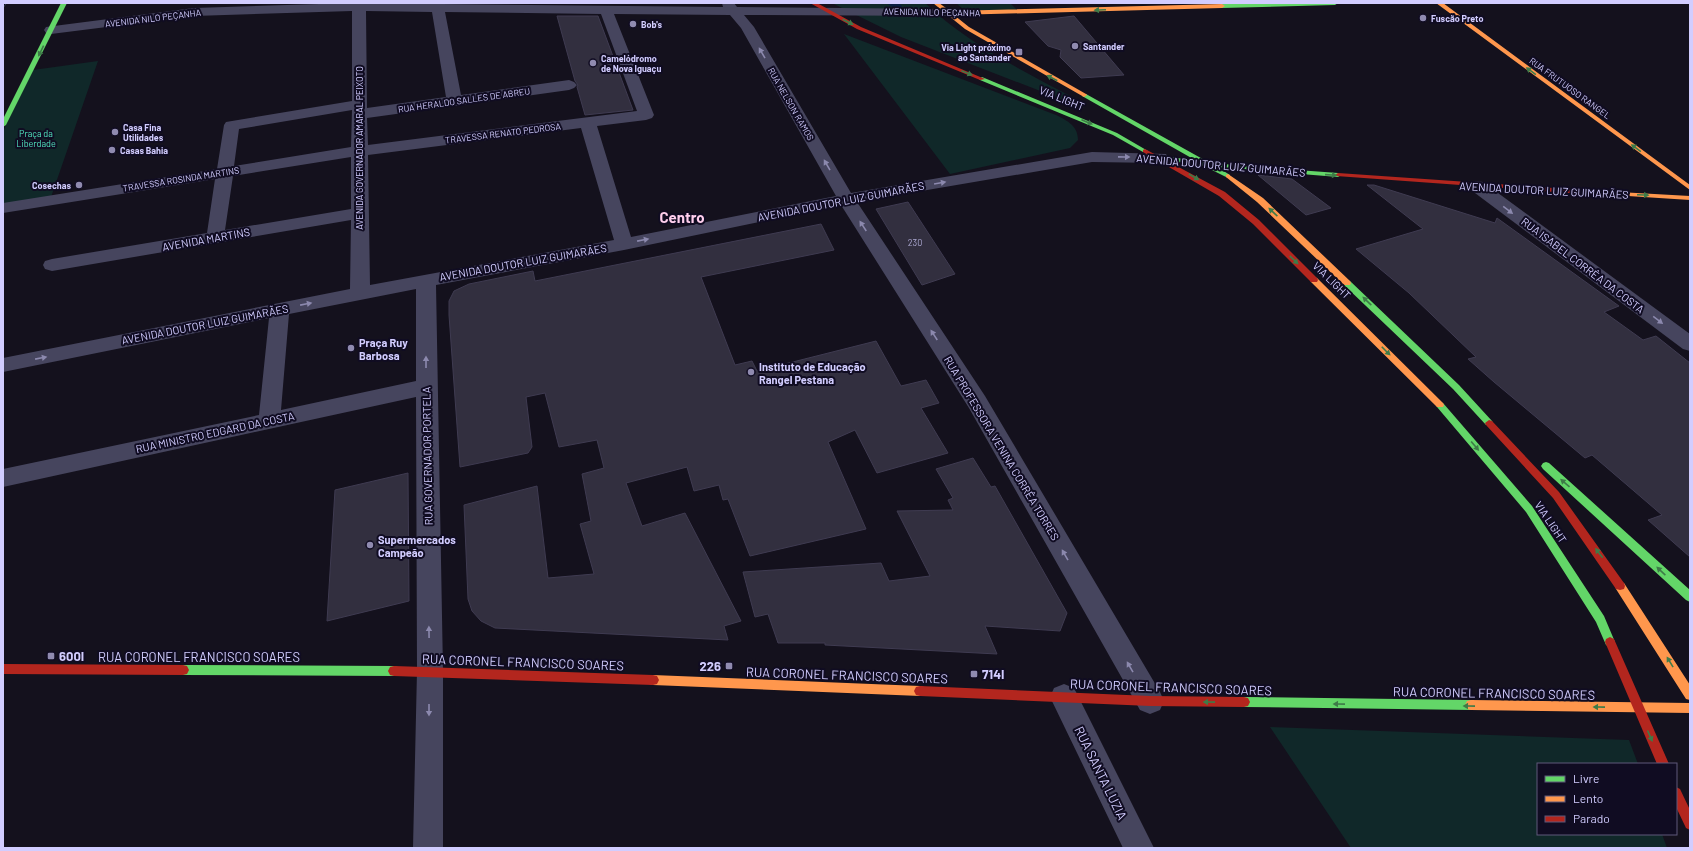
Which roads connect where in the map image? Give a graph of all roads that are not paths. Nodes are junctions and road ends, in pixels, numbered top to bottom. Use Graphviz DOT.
graph roads {
  1 [pos="64,3"];
  2 [pos="814,3"];
  3 [pos="936,3"];
  4 [pos="1315,3"];
  5 [pos="1334,3"];
  6 [pos="1439,3"];
  7 [pos="359,5"];
  8 [pos="730,7"];
  9 [pos="438,8"];
  10 [pos="606,10"];
  11 [pos="827,11"];
  12 [pos="947,13"];
  13 [pos="51,30"];
  14 [pos="569,85"];
  15 [pos="1085,95"];
  16 [pos="454,101"];
  17 [pos="359,109"];
  18 [pos="588,123"];
  19 [pos="3,125"];
  20 [pos="1115,134"];
  21 [pos="359,151"];
  22 [pos="1092,157"];
  23 [pos="1160,158"];
  24 [pos="1209,165"];
  25 [pos="225,172"];
  26 [pos="1477,186"];
  27 [pos="1690,188"];
  28 [pos="1690,198"];
  29 [pos="846,199"];
  30 [pos="3,208"];
  31 [pos="359,213"];
  32 [pos="215,237"];
  33 [pos="624,244"];
  34 [pos="52,265"];
  35 [pos="426,280"];
  36 [pos="360,293"];
  37 [pos="280,309"];
  38 [pos="1690,344"];
  39 [pos="3,365"];
  40 [pos="1456,386"];
  41 [pos="426,387"];
  42 [pos="269,421"];
  43 [pos="1527,449"];
  44 [pos="1539,460"];
  45 [pos="3,478"];
  46 [pos="1690,597"];
  47 [pos="3,668"];
  48 [pos="430,671"];
  49 [pos="1690,696"];
  50 [pos="1064,697"];
  51 [pos="1150,701"];
  52 [pos="1638,708"];
  53 [pos="1690,708"];
  54 [pos="1663,763"];
  55 [pos="1677,795"];
  56 [pos="1690,824"];
  57 [pos="428,848"];
  58 [pos="1139,848"];
  1 -- 13 [label="main road"];
  2 -- 11 [label="main road, VIA LIGHT"];
  3 -- 12 [label="main road, VIA LIGHT"];
  4 -- 5 [label="main road, AVENIDA NILO PEÇANHA"];
  4 -- 12 [label="main road, AVENIDA NILO PEÇANHA, one-way"];
  27 -- 6 [label="main road, RUA FRUTUOSO RANGEL, one-way"];
  7 -- 9 [label="street, AVENIDA NILO PEÇANHA"];
  7 -- 13 [label="street, AVENIDA NILO PEÇANHA"];
  7 -- 17 [label="street, AVENIDA GOVERNADOR AMARAL PEIXOTO"];
  8 -- 10 [label="street, AVENIDA NILO PEÇANHA"];
  8 -- 11 [label="street, AVENIDA NILO PEÇANHA"];
  29 -- 8 [label="street, RUA NELSON RAMOS, one-way"];
  9 -- 10 [label="street, AVENIDA NILO PEÇANHA"];
  9 -- 16 [label="street"];
  10 -- 18 [label="street, TRAVESSA RENATO PEDROSA"];
  11 -- 12 [label="street, AVENIDA NILO PEÇANHA"];
  11 -- 20 [label="main road, VIA LIGHT, one-way"];
  15 -- 12 [label="main road, VIA LIGHT, one-way"];
  13 -- 19 [label="main road, one-way"];
  14 -- 16 [label="street, RUA HERALDO SALLES DE ABREU"];
  15 -- 20 [label="main road"];
  15 -- 24 [label="main road, VIA LIGHT"];
  16 -- 17 [label="street, RUA HERALDO SALLES DE ABREU"];
  17 -- 21 [label="street, AVENIDA GOVERNADOR AMARAL PEIXOTO"];
  17 -- 25 [label="street, RUA HERALDO SALLES DE ABREU"];
  18 -- 21 [label="street, TRAVESSA RENATO PEDROSA"];
  18 -- 33 [label="street"];
  20 -- 22 [label="street"];
  20 -- 23 [label="main road, VIA LIGHT"];
  21 -- 25 [label="street, TRAVESSA ROSINDA MARTINS"];
  21 -- 31 [label="street, AVENIDA GOVERNADOR AMARAL PEIXOTO"];
  22 -- 23 [label="street, AVENIDA DOUTOR LUIZ GUIMARÃES, one-way"];
  29 -- 22 [label="street, AVENIDA DOUTOR LUIZ GUIMARÃES, one-way"];
  23 -- 24 [label="main road, AVENIDA DOUTOR LUIZ GUIMARÃES"];
  23 -- 52 [label="main road, VIA LIGHT, one-way"];
  24 -- 26 [label="main road, AVENIDA DOUTOR LUIZ GUIMARÃES, one-way"];
  40 -- 24 [label="main road, VIA LIGHT, one-way"];
  25 -- 30 [label="street, TRAVESSA ROSINDA MARTINS"];
  25 -- 32 [label="street"];
  26 -- 28 [label="main road, AVENIDA DOUTOR LUIZ GUIMARÃES, one-way"];
  26 -- 38 [label="street, RUA ISABEL CORRÊA DA COSTA, one-way"];
  33 -- 29 [label="street, AVENIDA DOUTOR LUIZ GUIMARÃES, one-way"];
  51 -- 29 [label="street, RUA PROFESSORA VENINA CORRÊA TORRES, one-way"];
  31 -- 32 [label="street, AVENIDA MARTINS"];
  31 -- 36 [label="street, AVENIDA GOVERNADOR AMARAL PEIXOTO"];
  32 -- 34 [label="street, AVENIDA MARTINS"];
  33 -- 35 [label="street, AVENIDA DOUTOR LUIZ GUIMARÃES"];
  35 -- 36 [label="street, AVENIDA DOUTOR LUIZ GUIMARÃES"];
  41 -- 35 [label="street, RUA GOVERNADOR PORTELA, one-way"];
  37 -- 36 [label="street, AVENIDA DOUTOR LUIZ GUIMARÃES, one-way"];
  39 -- 37 [label="street, AVENIDA DOUTOR LUIZ GUIMARÃES, one-way"];
  37 -- 42 [label="street"];
  40 -- 43 [label="main road"];
  49 -- 40 [label="main road, VIA LIGHT, one-way"];
  41 -- 42 [label="street, RUA MINISTRO EDGARD DA COSTA"];
  48 -- 41 [label="street, RUA GOVERNADOR PORTELA, one-way"];
  42 -- 45 [label="street, RUA MINISTRO EDGARD DA COSTA"];
  46 -- 44 [label="main road, one-way"];
  47 -- 48 [label="main road, RUA CORONEL FRANCISCO SOARES"];
  48 -- 50 [label="main road, RUA CORONEL FRANCISCO SOARES"];
  48 -- 57 [label="street, RUA GOVERNADOR PORTELA, one-way"];
  50 -- 51 [label="main road, RUA CORONEL FRANCISCO SOARES"];
  50 -- 58 [label="street, RUA SANTA LUZIA"];
  52 -- 51 [label="main road, RUA CORONEL FRANCISCO SOARES, one-way"];
  52 -- 53 [label="main road, RUA CORONEL FRANCISCO SOARES"];
  52 -- 54 [label="main road, VIA LIGHT, one-way"];
  55 -- 56 [label="main road"];
}
